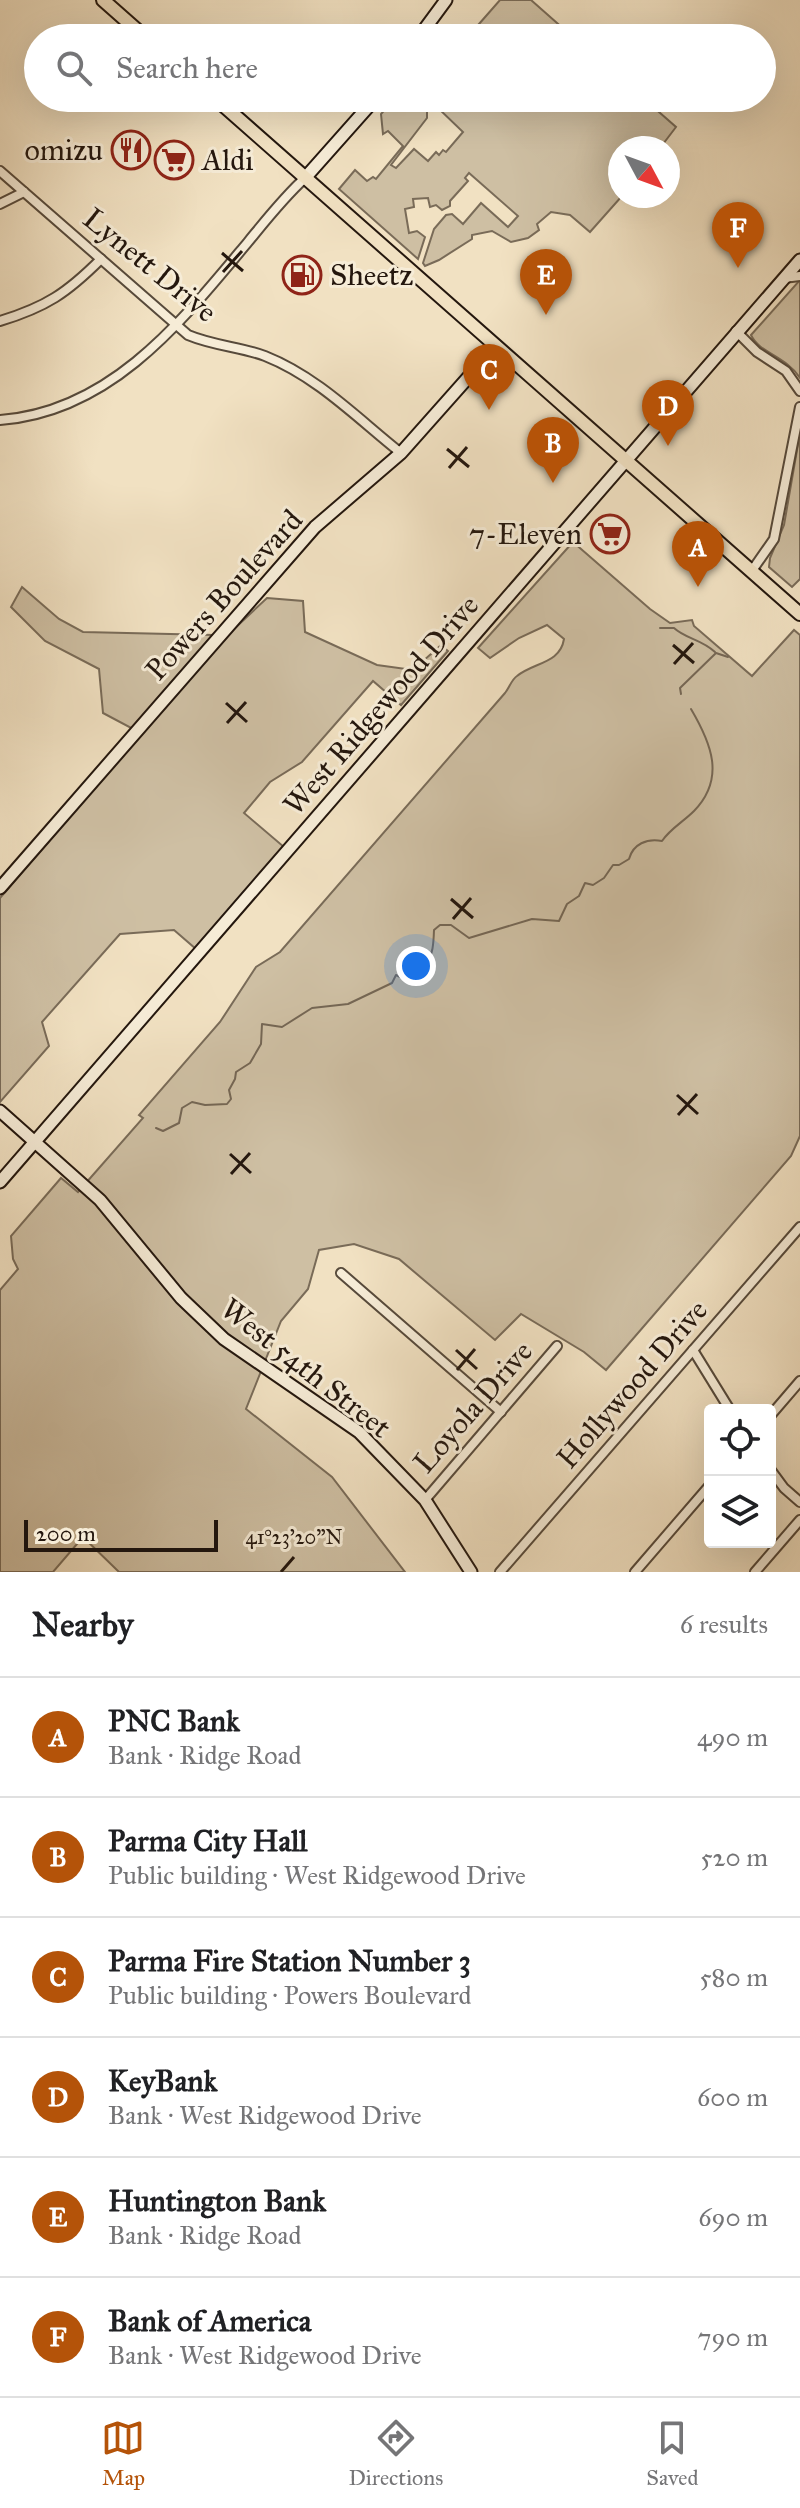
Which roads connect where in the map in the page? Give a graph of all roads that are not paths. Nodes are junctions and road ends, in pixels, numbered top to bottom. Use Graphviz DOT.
graph roads {
  1 [pos="103,0"];
  2 [pos="446,0"];
  3 [pos="130,24"];
  4 [pos="428,24"];
  5 [pos="231,112"];
  6 [pos="364,112"];
  7 [pos="0,171"];
  8 [pos="305,178"];
  9 [pos="24,192"];
  10 [pos="0,204"];
  11 [pos="101,259"];
  12 [pos="800,260"];
  13 [pos="800,276"];
  14 [pos="783,278"];
  15 [pos="0,321"];
  16 [pos="177,326"];
  17 [pos="736,331"];
  18 [pos="496,346"];
  19 [pos="800,391"];
  20 [pos="800,407"];
  21 [pos="0,420"];
  22 [pos="401,453"];
  23 [pos="626,460"];
  24 [pos="751,572"];
  25 [pos="800,614"];
  26 [pos="0,888"];
  27 [pos="0,1111"];
  28 [pos="35,1141"];
  29 [pos="0,1182"];
  30 [pos="800,1227"];
  31 [pos="341,1273"];
  32 [pos="557,1346"];
  33 [pos="693,1350"];
  34 [pos="800,1381"];
  35 [pos="726,1404"];
  36 [pos="776,1409"];
  37 [pos="501,1412"];
  38 [pos="775,1476"];
  39 [pos="704,1492"];
  40 [pos="425,1500"];
  41 [pos="800,1502"];
  42 [pos="800,1520"];
  43 [pos="471,1572"];
  44 [pos="500,1572"];
  45 [pos="635,1572"];
  46 [pos="755,1572"];
  1 -- 3 [label="main road"];
  2 -- 4 [label="street"];
  5 -- 8 [label="main road"];
  6 -- 8 [label="street"];
  7 -- 9 [label="street, Lynett Drive"];
  8 -- 16 [label="street"];
  8 -- 18 [label="main road"];
  9 -- 10 [label="street"];
  9 -- 11 [label="street, Lynett Drive"];
  11 -- 15 [label="street"];
  11 -- 16 [label="street, Lynett Drive"];
  12 -- 14 [label="street, West Ridgewood Drive"];
  13 -- 14 [label="street"];
  14 -- 17 [label="street, West Ridgewood Drive"];
  16 -- 21 [label="street"];
  16 -- 22 [label="street, Lynett Drive"];
  17 -- 19 [label="street"];
  17 -- 23 [label="street, West Ridgewood Drive"];
  18 -- 22 [label="street, Powers Boulevard"];
  18 -- 23 [label="main road"];
  20 -- 24 [label="street"];
  22 -- 26 [label="street, Powers Boulevard"];
  23 -- 24 [label="main road"];
  23 -- 28 [label="street, West Ridgewood Drive"];
  24 -- 25 [label="main road"];
  27 -- 28 [label="street, West 54th Street"];
  28 -- 29 [label="street, West Ridgewood Drive"];
  28 -- 40 [label="street, West 54th Street"];
  30 -- 33 [label="street, Hollywood Drive"];
  31 -- 37 [label="street"];
  32 -- 37 [label="street, Loyola Drive"];
  33 -- 35 [label="street"];
  33 -- 44 [label="street, Hollywood Drive"];
  34 -- 36 [label="street"];
  37 -- 40 [label="street, Loyola Drive"];
  38 -- 41 [label="street"];
  39 -- 45 [label="street"];
  40 -- 43 [label="street, West 54th Street"];
  42 -- 46 [label="street"];
}
